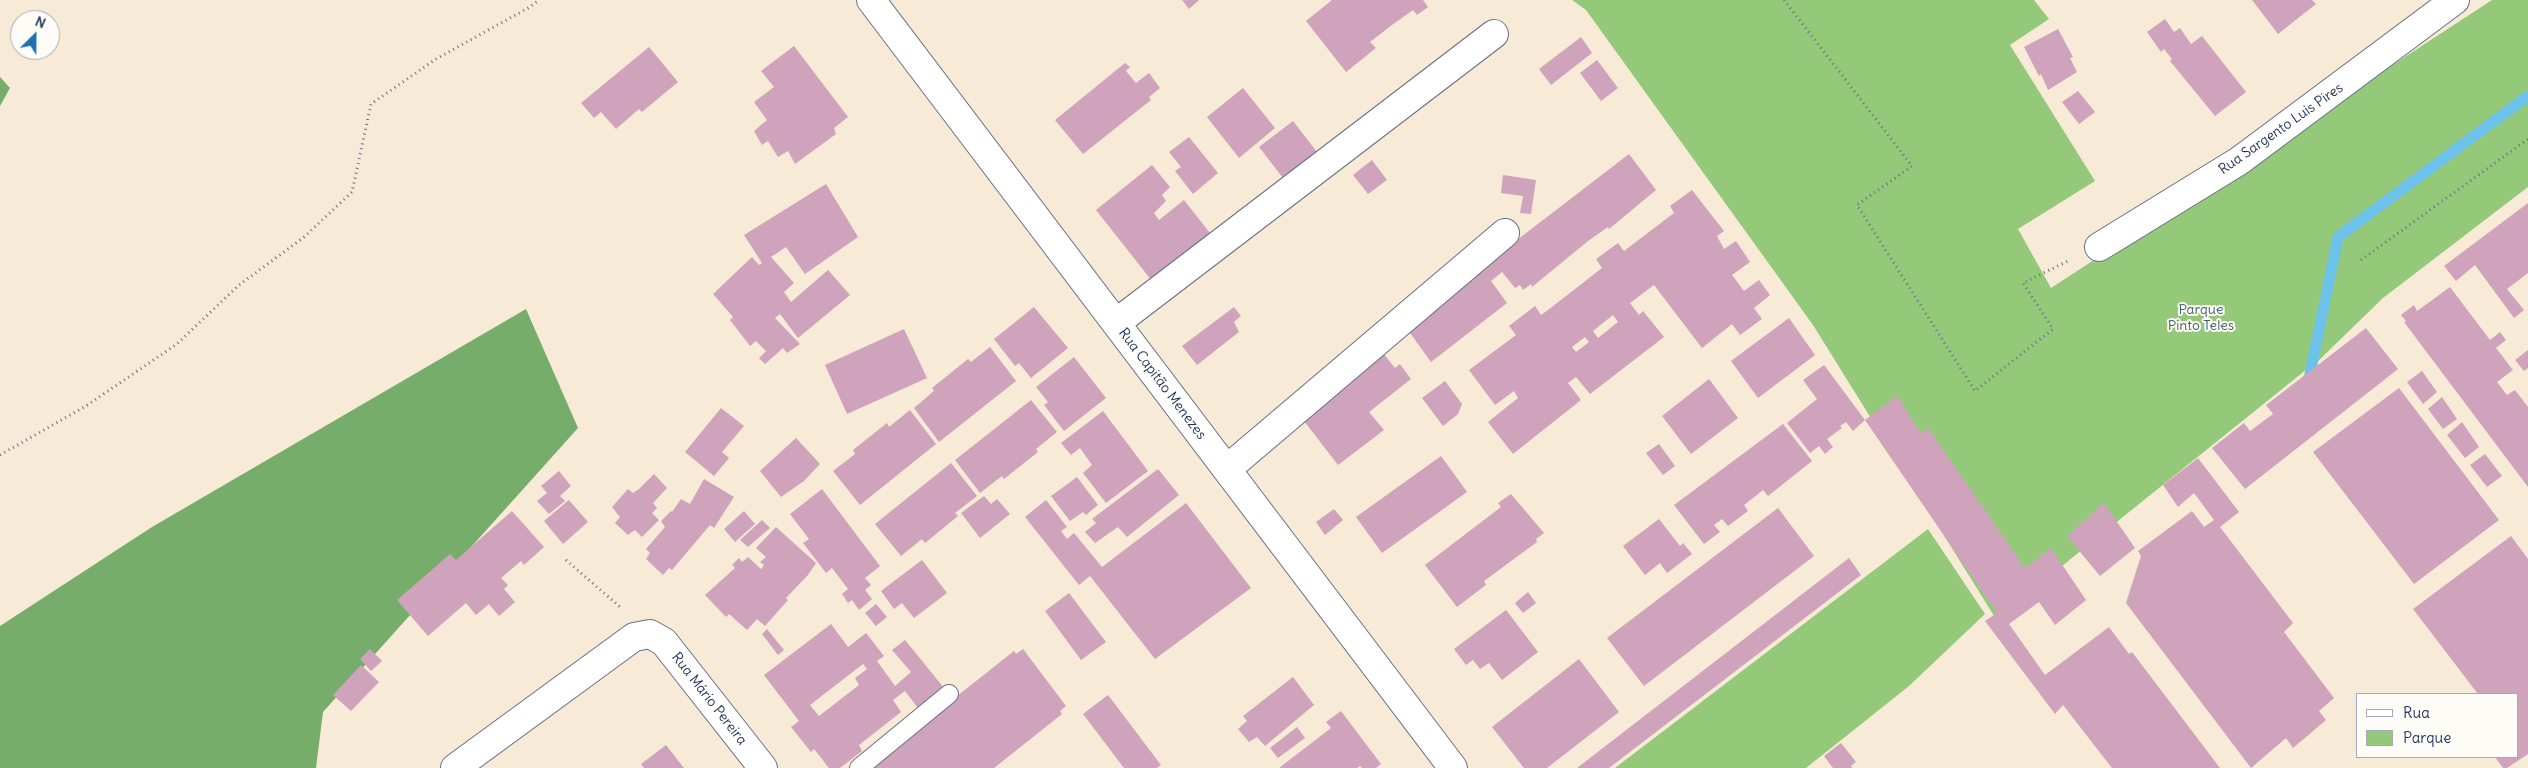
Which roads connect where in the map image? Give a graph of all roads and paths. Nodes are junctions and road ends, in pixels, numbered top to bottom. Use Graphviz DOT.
graph roads {
  1 [pos="539,0"];
  2 [pos="871,0"];
  3 [pos="1784,0"];
  4 [pos="2455,0"];
  5 [pos="1494,34"];
  6 [pos="2528,139"];
  7 [pos="1505,233"];
  8 [pos="2099,246"];
  9 [pos="2361,260"];
  10 [pos="1116,323"];
  11 [pos="0,455"];
  12 [pos="1226,469"];
  13 [pos="566,560"];
  14 [pos="650,634"];
  15 [pos="949,694"];
  16 [pos="455,768"];
  17 [pos="763,768"];
  18 [pos="859,768"];
  19 [pos="1453,768"];
  1 -- 11 [label="path"];
  2 -- 10 [label="street, Rua Capitão Menezes"];
  3 -- 8 [label="path"];
  4 -- 8 [label="street, Rua Sargento Luis Pires"];
  5 -- 10 [label="street"];
  6 -- 9 [label="path"];
  7 -- 12 [label="street"];
  10 -- 12 [label="street, Rua Capitão Menezes"];
  12 -- 19 [label="street, Rua Capitão Menezes"];
  13 -- 14 [label="path"];
  14 -- 16 [label="street"];
  14 -- 17 [label="street, Rua Mário Pereira"];
  15 -- 18 [label="lane"];
}
